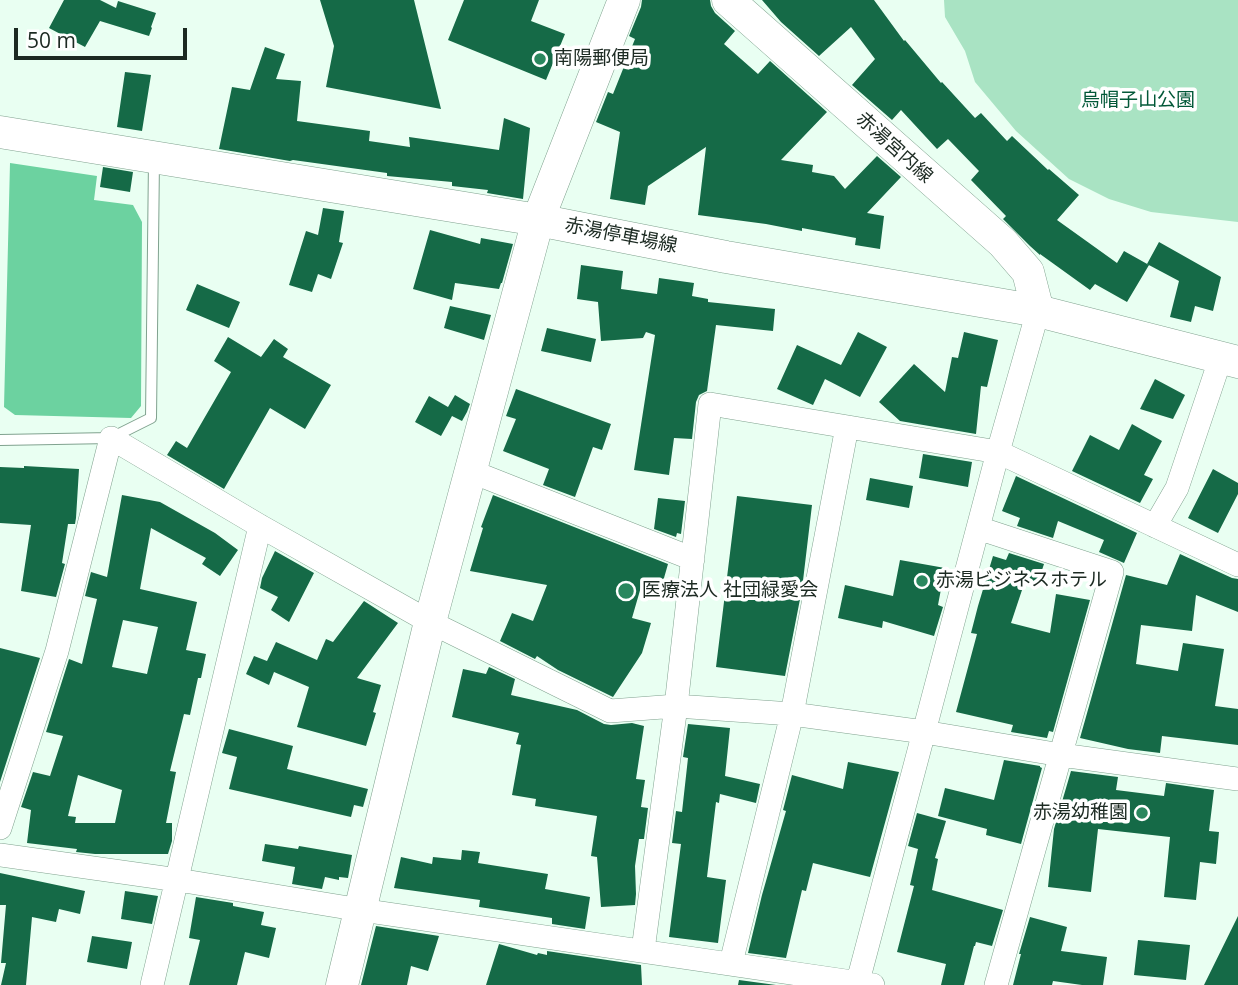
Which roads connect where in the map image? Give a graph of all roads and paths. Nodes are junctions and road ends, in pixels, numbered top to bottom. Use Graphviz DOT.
graph roads {
  1 [pos="624,0"];
  2 [pos="728,0"];
  3 [pos="0,132"];
  4 [pos="154,158"];
  5 [pos="538,220"];
  6 [pos="1038,311"];
  7 [pos="1229,360"];
  8 [pos="847,427"];
  9 [pos="111,438"];
  10 [pos="0,440"];
  11 [pos="998,452"];
  12 [pos="470,471"];
  13 [pos="260,526"];
  14 [pos="1155,526"];
  15 [pos="978,528"];
  16 [pos="693,559"];
  17 [pos="1238,565"];
  18 [pos="430,622"];
  19 [pos="676,706"];
  20 [pos="792,714"];
  21 [pos="924,732"];
  22 [pos="1061,755"];
  23 [pos="1238,779"];
  24 [pos="0,828"];
  25 [pos="0,855"];
  26 [pos="178,880"];
  27 [pos="361,910"];
  28 [pos="643,950"];
  29 [pos="731,963"];
  30 [pos="768,977"];
  31 [pos="863,984"];
  32 [pos="152,985"];
  33 [pos="342,985"];
  34 [pos="996,985"];
  1 -- 5 [label="main road"];
  2 -- 6 [label="main road, 赤湯宮内線"];
  3 -- 4 [label="main road, 赤湯停車場線"];
  4 -- 5 [label="main road, 赤湯停車場線"];
  4 -- 9 [label="lane"];
  5 -- 6 [label="main road, 赤湯停車場線"];
  5 -- 12 [label="main road"];
  6 -- 7 [label="main road, 赤湯停車場線"];
  6 -- 11 [label="street"];
  7 -- 14 [label="street"];
  8 -- 11 [label="street"];
  8 -- 16 [label="street"];
  8 -- 20 [label="street"];
  9 -- 10 [label="lane"];
  9 -- 13 [label="street"];
  9 -- 24 [label="street"];
  11 -- 14 [label="street"];
  11 -- 15 [label="street"];
  12 -- 16 [label="street"];
  12 -- 18 [label="main road"];
  13 -- 18 [label="street"];
  13 -- 26 [label="street"];
  14 -- 17 [label="street"];
  15 -- 21 [label="street"];
  15 -- 22 [label="street"];
  16 -- 19 [label="street"];
  18 -- 19 [label="street"];
  18 -- 27 [label="main road"];
  19 -- 20 [label="street"];
  19 -- 28 [label="street"];
  20 -- 21 [label="street"];
  20 -- 29 [label="street"];
  21 -- 22 [label="street"];
  21 -- 31 [label="street"];
  22 -- 23 [label="street"];
  22 -- 34 [label="street"];
  25 -- 26 [label="street"];
  26 -- 27 [label="street"];
  26 -- 32 [label="street"];
  27 -- 28 [label="street"];
  27 -- 33 [label="main road"];
  28 -- 29 [label="street"];
  29 -- 30 [label="street"];
  30 -- 31 [label="street"];
}
